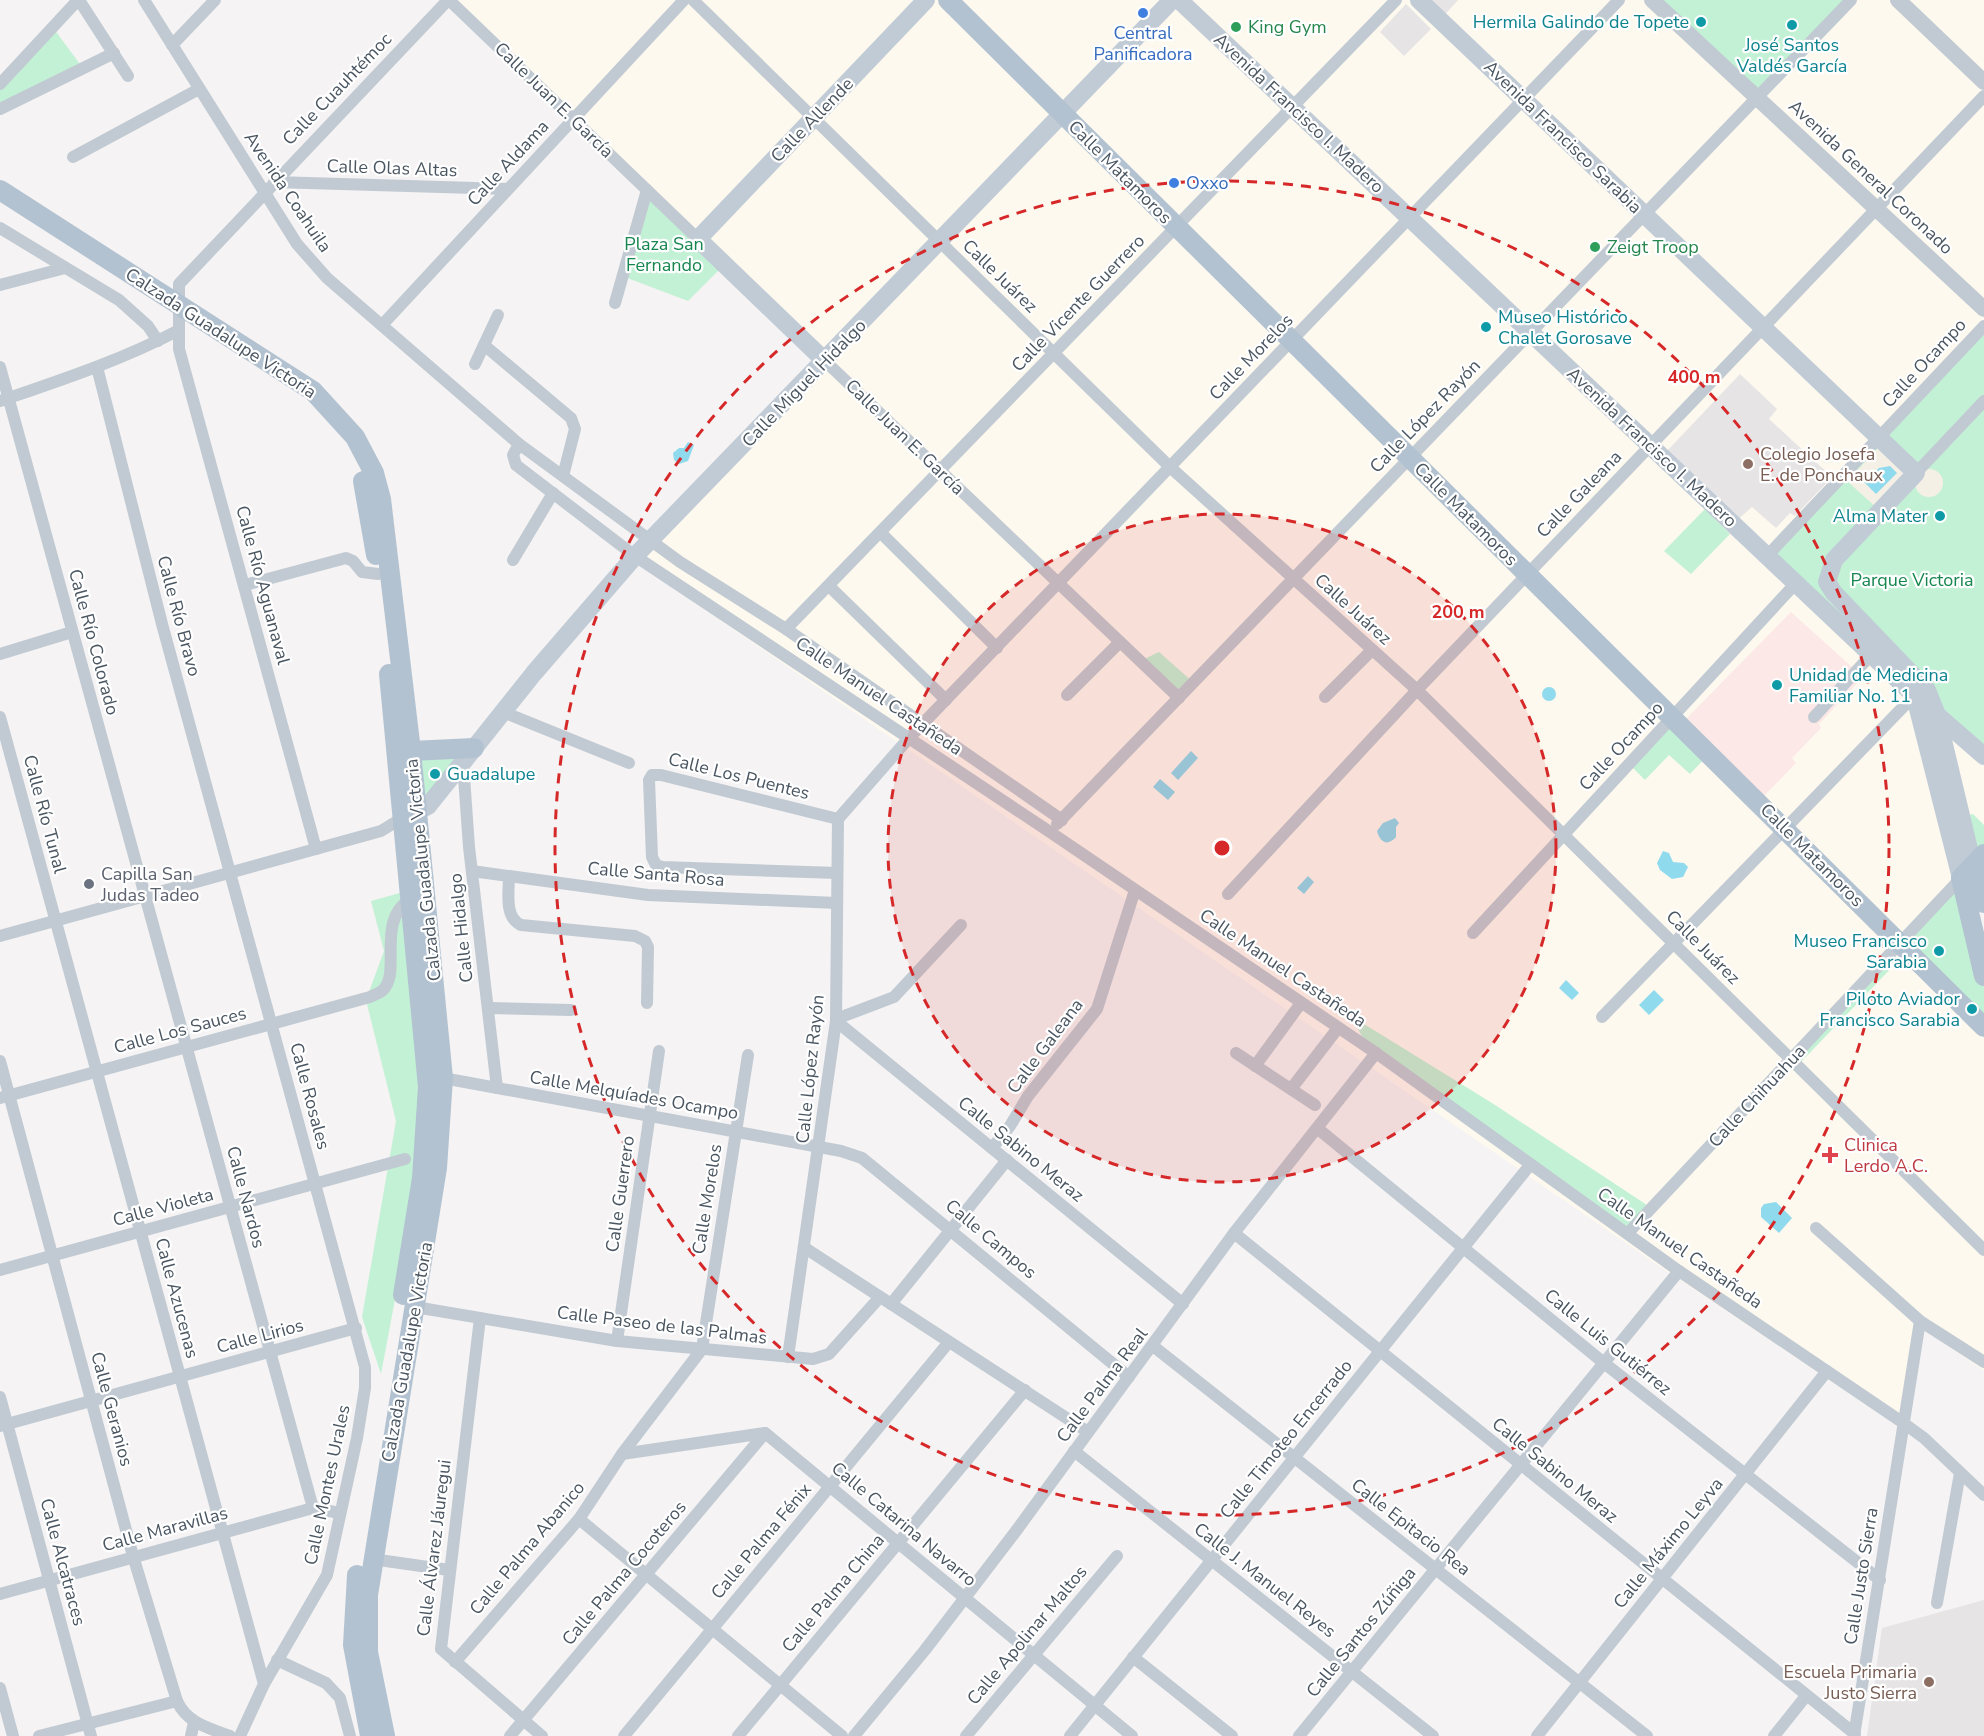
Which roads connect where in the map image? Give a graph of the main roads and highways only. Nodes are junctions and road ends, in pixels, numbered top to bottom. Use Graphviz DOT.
graph roads {
  1 [pos="926,0"];
  2 [pos="948,0"];
  3 [pos="1172,0"];
  4 [pos="1179,0"];
  5 [pos="1419,0"];
  6 [pos="1063,114"];
  7 [pos="0,190"];
  8 [pos="0,206"];
  9 [pos="698,239"];
  10 [pos="179,318"];
  11 [pos="825,361"];
  12 [pos="1921,693"];
  13 [pos="1937,715"];
  14 [pos="411,751"];
  15 [pos="468,756"];
  16 [pos="1984,756"];
  17 [pos="410,823"];
  18 [pos="1975,865"];
  19 [pos="1984,910"];
  20 [pos="1984,976"];
  21 [pos="1984,1027"];
  22 [pos="370,1736"];
  23 [pos="385,1736"];
  1 -- 9 [label="main road, Calle Allende"];
  2 -- 6 [label="main road, Calle Matamoros"];
  3 -- 6 [label="main road, Calle Miguel Hidalgo"];
  4 -- 12 [label="main road, Avenida Francisco I. Madero"];
  5 -- 12 [label="main road, Avenida Francisco Sarabia"];
  6 -- 11 [label="main road, Calle Miguel Hidalgo"];
  6 -- 21 [label="main road, Calle Matamoros"];
  7 -- 10 [label="main road, Calzada Guadalupe Victoria"];
  8 -- 10 [label="main road, Calzada Guadalupe Victoria"];
  9 -- 11 [label="main road, Calle Juan E. García"];
  10 -- 14 [label="main road, Calzada Guadalupe Victoria"];
  10 -- 17 [label="main road, Calzada Guadalupe Victoria"];
  11 -- 15 [label="main road, Calle Miguel Hidalgo"];
  12 -- 13 [label="main road"];
  12 -- 18 [label="main road"];
  13 -- 16 [label="main road"];
  13 -- 18 [label="main road"];
  14 -- 15 [label="main road"];
  14 -- 17 [label="main road, Calzada Guadalupe Victoria"];
  15 -- 17 [label="main road, Calle Miguel Hidalgo"];
  17 -- 22 [label="main road, Calzada Guadalupe Victoria"];
  17 -- 23 [label="main road, Calzada Guadalupe Victoria"];
  18 -- 19 [label="main road"];
  18 -- 20 [label="main road"];
}
